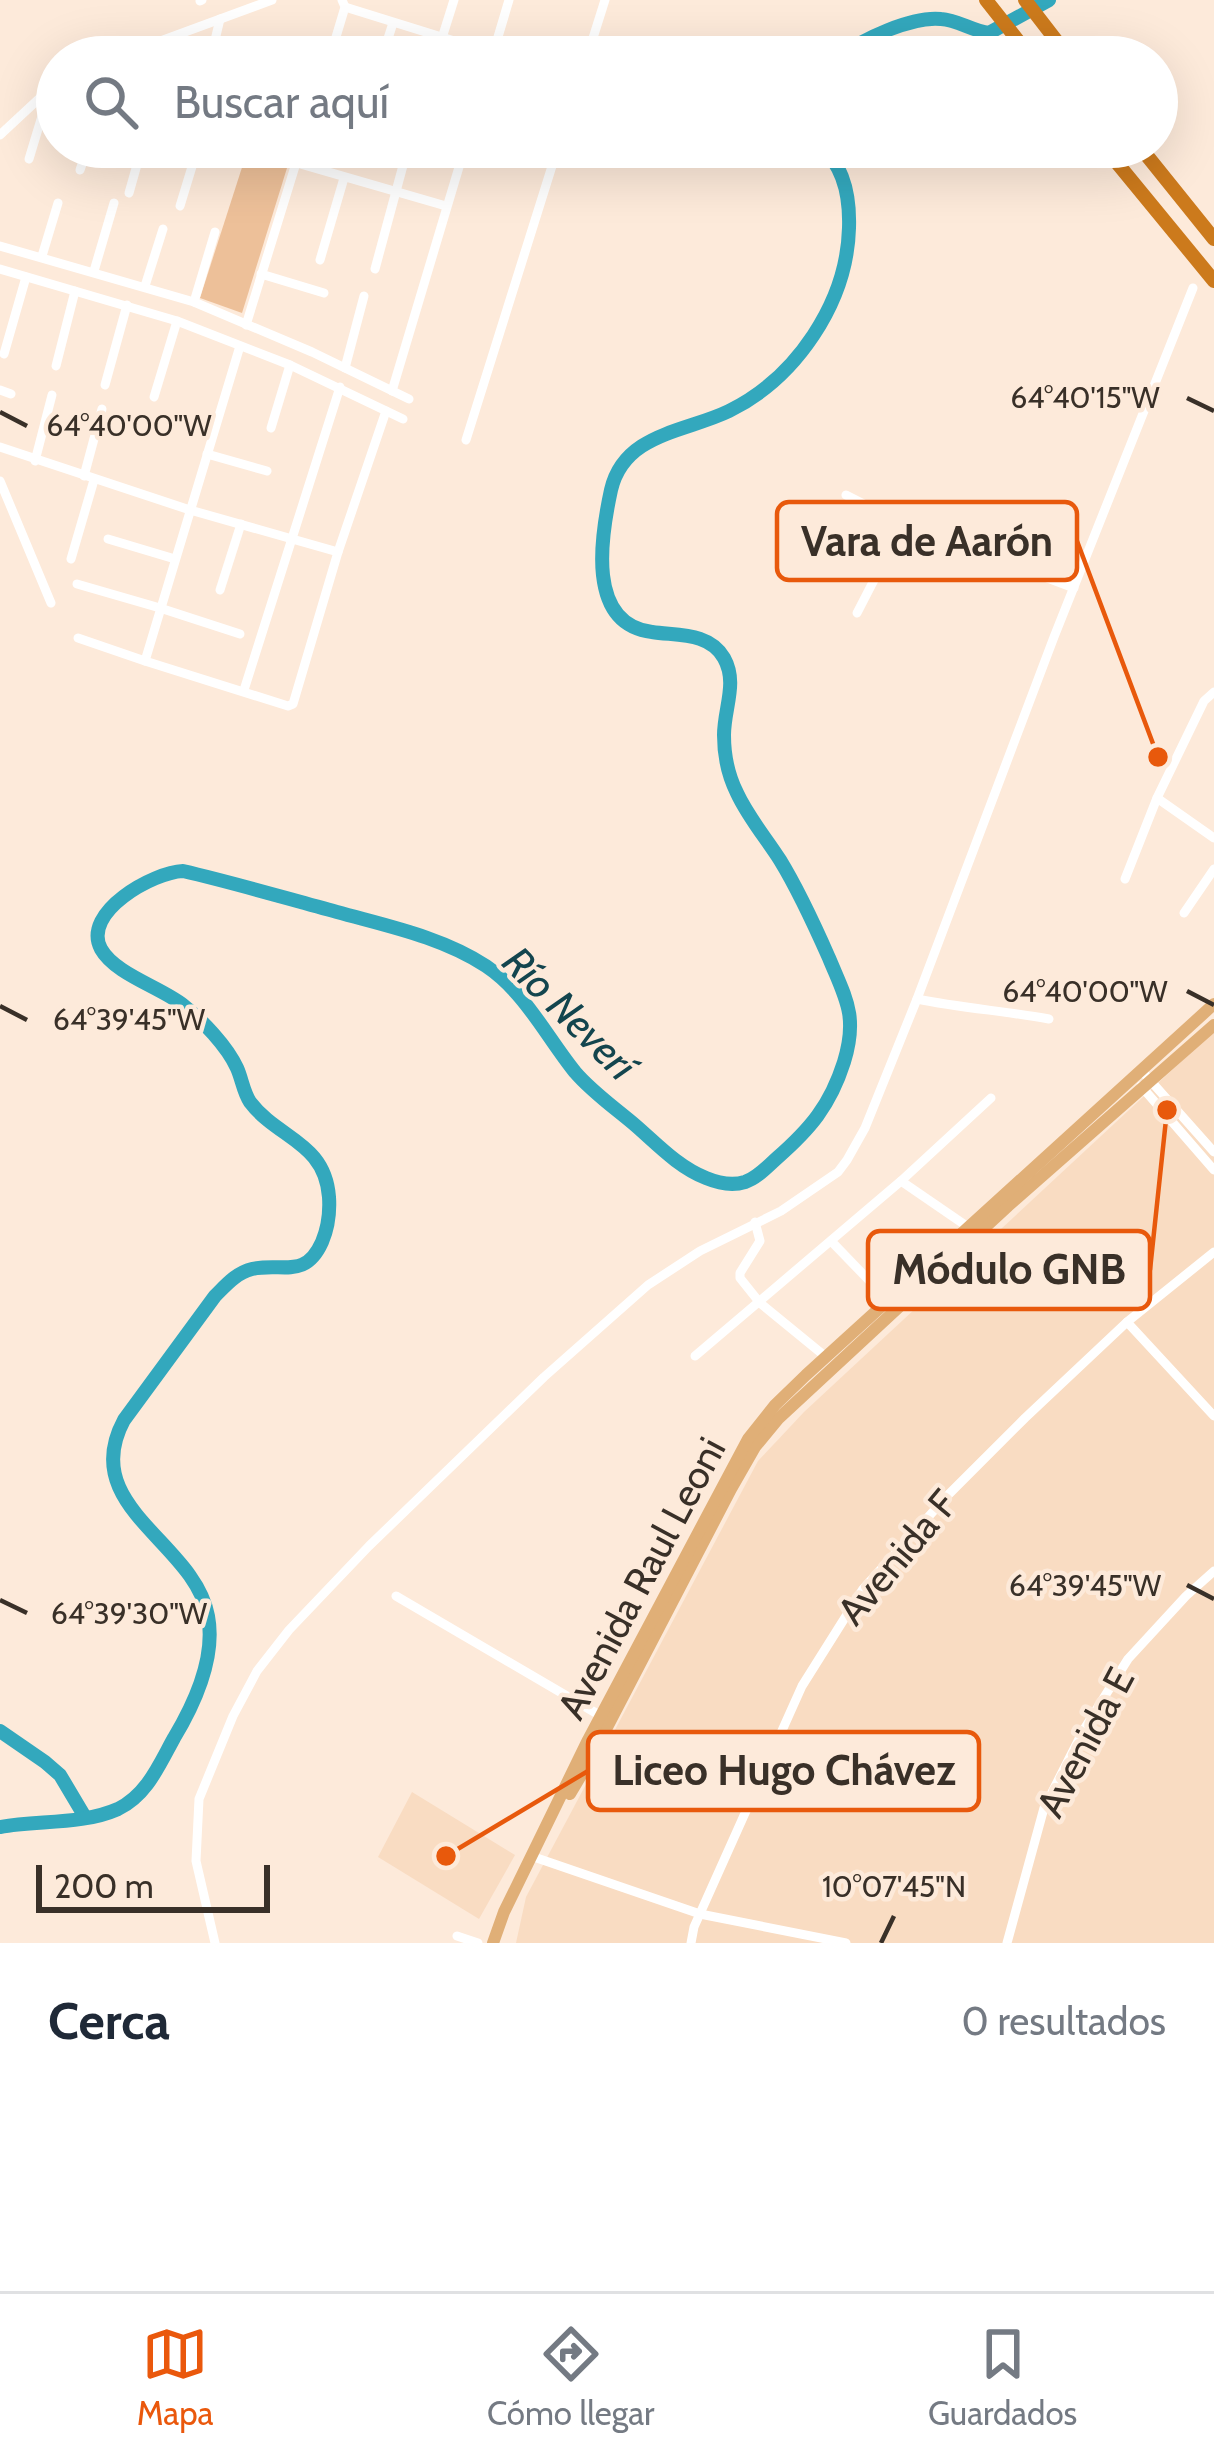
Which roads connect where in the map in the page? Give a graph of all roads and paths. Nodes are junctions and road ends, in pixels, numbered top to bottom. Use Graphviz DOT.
graph roads {
  1 [pos="272,0"];
  2 [pos="454,0"];
  3 [pos="509,0"];
  4 [pos="605,0"];
  5 [pos="986,0"];
  6 [pos="1025,0"];
  7 [pos="344,4"];
  8 [pos="220,19"];
  9 [pos="393,23"];
  10 [pos="174,36"];
  11 [pos="216,36"];
  12 [pos="336,36"];
  13 [pos="389,36"];
  14 [pos="435,36"];
  15 [pos="443,36"];
  16 [pos="499,36"];
  17 [pos="594,36"];
  18 [pos="1014,36"];
  19 [pos="1053,36"];
  20 [pos="36,101"];
  21 [pos="36,134"];
  22 [pos="0,135"];
  23 [pos="29,159"];
  24 [pos="136,168"];
  25 [pos="192,168"];
  26 [pos="294,168"];
  27 [pos="312,168"];
  28 [pos="402,168"];
  29 [pos="458,168"];
  30 [pos="551,168"];
  31 [pos="1121,168"];
  32 [pos="1156,168"];
  33 [pos="344,178"];
  34 [pos="395,191"];
  35 [pos="129,193"];
  36 [pos="58,203"];
  37 [pos="114,203"];
  38 [pos="180,206"];
  39 [pos="446,206"];
  40 [pos="164,230"];
  41 [pos="215,232"];
  42 [pos="1214,239"];
  43 [pos="0,245"];
  44 [pos="42,256"];
  45 [pos="320,260"];
  46 [pos="0,269"];
  47 [pos="375,269"];
  48 [pos="94,272"];
  49 [pos="261,274"];
  50 [pos="26,277"];
  51 [pos="1214,281"];
  52 [pos="145,286"];
  53 [pos="1193,288"];
  54 [pos="76,291"];
  55 [pos="324,292"];
  56 [pos="364,296"];
  57 [pos="194,302"];
  58 [pos="127,305"];
  59 [pos="177,321"];
  60 [pos="246,325"];
  61 [pos="240,346"];
  62 [pos="4,353"];
  63 [pos="290,364"];
  64 [pos="56,366"];
  65 [pos="345,368"];
  66 [pos="105,385"];
  67 [pos="340,387"];
  68 [pos="392,391"];
  69 [pos="52,395"];
  70 [pos="154,397"];
  71 [pos="410,399"];
  72 [pos="102,409"];
  73 [pos="386,411"];
  74 [pos="403,419"];
  75 [pos="271,428"];
  76 [pos="466,440"];
  77 [pos="0,447"];
  78 [pos="207,454"];
  79 [pos="35,461"];
  80 [pos="267,471"];
  81 [pos="89,478"];
  82 [pos="0,481"];
  83 [pos="846,495"];
  84 [pos="190,510"];
  85 [pos="241,524"];
  86 [pos="904,524"];
  87 [pos="108,539"];
  88 [pos="291,539"];
  89 [pos="338,552"];
  90 [pos="71,559"];
  91 [pos="175,559"];
  92 [pos="77,584"];
  93 [pos="1074,588"];
  94 [pos="220,590"];
  95 [pos="51,603"];
  96 [pos="160,608"];
  97 [pos="857,613"];
  98 [pos="240,634"];
  99 [pos="78,638"];
  100 [pos="145,661"];
  101 [pos="244,690"];
  102 [pos="1214,692"];
  103 [pos="1157,798"];
  104 [pos="1214,838"];
  105 [pos="1214,869"];
  106 [pos="1125,879"];
  107 [pos="1184,914"];
  108 [pos="917,999"];
  109 [pos="1214,1004"];
  110 [pos="1049,1019"];
  111 [pos="1214,1025"];
  112 [pos="1142,1080"];
  113 [pos="991,1098"];
  114 [pos="1214,1152"];
  115 [pos="1214,1170"];
  116 [pos="901,1181"];
  117 [pos="755,1222"];
  118 [pos="968,1227"];
  119 [pos="831,1241"];
  120 [pos="1214,1252"];
  121 [pos="888,1300"];
  122 [pos="760,1303"];
  123 [pos="1127,1322"];
  124 [pos="695,1356"];
  125 [pos="826,1357"];
  126 [pos="1214,1416"];
  127 [pos="1214,1571"];
  128 [pos="396,1596"];
  129 [pos="601,1716"];
  130 [pos="531,1856"];
  131 [pos="700,1914"];
  132 [pos="457,1936"];
  133 [pos="215,1943"];
  134 [pos="478,1943"];
  135 [pos="493,1943"];
  136 [pos="691,1943"];
  137 [pos="846,1943"];
  138 [pos="1007,1943"];
  1 -- 8 [label="street"];
  2 -- 15 [label="street"];
  3 -- 16 [label="street"];
  4 -- 17 [label="street"];
  5 -- 18 [label="highway"];
  6 -- 19 [label="highway"];
  7 -- 9 [label="street"];
  7 -- 12 [label="street"];
  8 -- 10 [label="street"];
  8 -- 11 [label="street"];
  9 -- 13 [label="street"];
  9 -- 14 [label="street"];
  20 -- 22 [label="street"];
  21 -- 23 [label="street"];
  24 -- 35 [label="street"];
  25 -- 38 [label="street"];
  26 -- 49 [label="street"];
  27 -- 33 [label="street"];
  28 -- 34 [label="street"];
  29 -- 39 [label="street"];
  30 -- 76 [label="street"];
  31 -- 51 [label="highway"];
  32 -- 42 [label="highway"];
  33 -- 34 [label="street"];
  33 -- 45 [label="street"];
  34 -- 39 [label="street"];
  34 -- 47 [label="street"];
  36 -- 44 [label="street"];
  37 -- 48 [label="street"];
  39 -- 68 [label="street"];
  40 -- 52 [label="street"];
  41 -- 57 [label="street"];
  43 -- 44 [label="street"];
  44 -- 48 [label="street"];
  46 -- 50 [label="street"];
  48 -- 52 [label="street"];
  49 -- 55 [label="street"];
  49 -- 60 [label="street"];
  50 -- 54 [label="street"];
  50 -- 62 [label="street"];
  52 -- 57 [label="street"];
  53 -- 93 [label="street"];
  54 -- 58 [label="street"];
  54 -- 64 [label="street"];
  56 -- 65 [label="street"];
  57 -- 60 [label="street"];
  58 -- 59 [label="street"];
  58 -- 66 [label="street"];
  59 -- 61 [label="street"];
  59 -- 70 [label="street"];
  60 -- 65 [label="street"];
  61 -- 63 [label="street"];
  61 -- 78 [label="street"];
  63 -- 67 [label="street"];
  63 -- 75 [label="street"];
  65 -- 68 [label="street"];
  67 -- 73 [label="street"];
  67 -- 88 [label="street"];
  68 -- 71 [label="street"];
  69 -- 79 [label="street"];
  72 -- 81 [label="street"];
  73 -- 74 [label="street"];
  73 -- 89 [label="street"];
  77 -- 79 [label="street"];
  78 -- 80 [label="street"];
  78 -- 84 [label="street"];
  79 -- 81 [label="street"];
  81 -- 84 [label="street"];
  81 -- 90 [label="street"];
  82 -- 95 [label="street"];
  83 -- 86 [label="street"];
  84 -- 85 [label="street"];
  84 -- 91 [label="street"];
  85 -- 88 [label="street"];
  85 -- 94 [label="street"];
  86 -- 93 [label="street"];
  86 -- 97 [label="street"];
  87 -- 91 [label="street"];
  88 -- 89 [label="street"];
  88 -- 101 [label="street"];
  89 -- 101 [label="street"];
  91 -- 96 [label="street"];
  92 -- 96 [label="street"];
  93 -- 108 [label="street"];
  96 -- 98 [label="street"];
  96 -- 100 [label="street"];
  99 -- 100 [label="street"];
  100 -- 101 [label="street"];
  102 -- 103 [label="street"];
  103 -- 104 [label="street"];
  103 -- 106 [label="street"];
  105 -- 107 [label="street"];
  108 -- 110 [label="street"];
  108 -- 117 [label="street"];
  109 -- 112 [label="main road, Avenida Raul Leoni"];
  111 -- 112 [label="main road, Avenida Raul Leoni"];
  112 -- 114 [label="street"];
  112 -- 115 [label="street"];
  112 -- 118 [label="main road, Avenida Raul Leoni"];
  112 -- 130 [label="main road, Avenida Raul Leoni"];
  113 -- 116 [label="street"];
  116 -- 118 [label="street"];
  116 -- 119 [label="street"];
  117 -- 122 [label="street"];
  117 -- 133 [label="street"];
  118 -- 121 [label="main road, Avenida Raul Leoni"];
  119 -- 121 [label="street"];
  119 -- 122 [label="street"];
  120 -- 123 [label="street, Avenida F"];
  121 -- 125 [label="main road, Avenida Raul Leoni"];
  122 -- 124 [label="street"];
  122 -- 125 [label="street"];
  123 -- 126 [label="street"];
  123 -- 131 [label="street, Avenida F"];
  125 -- 129 [label="main road, Avenida Raul Leoni"];
  127 -- 138 [label="street, Avenida E"];
  128 -- 129 [label="street"];
  129 -- 130 [label="main road, Avenida Raul Leoni"];
  130 -- 131 [label="street"];
  130 -- 135 [label="main road"];
  131 -- 136 [label="street, Avenida F"];
  131 -- 137 [label="street"];
  132 -- 134 [label="street"];
}
